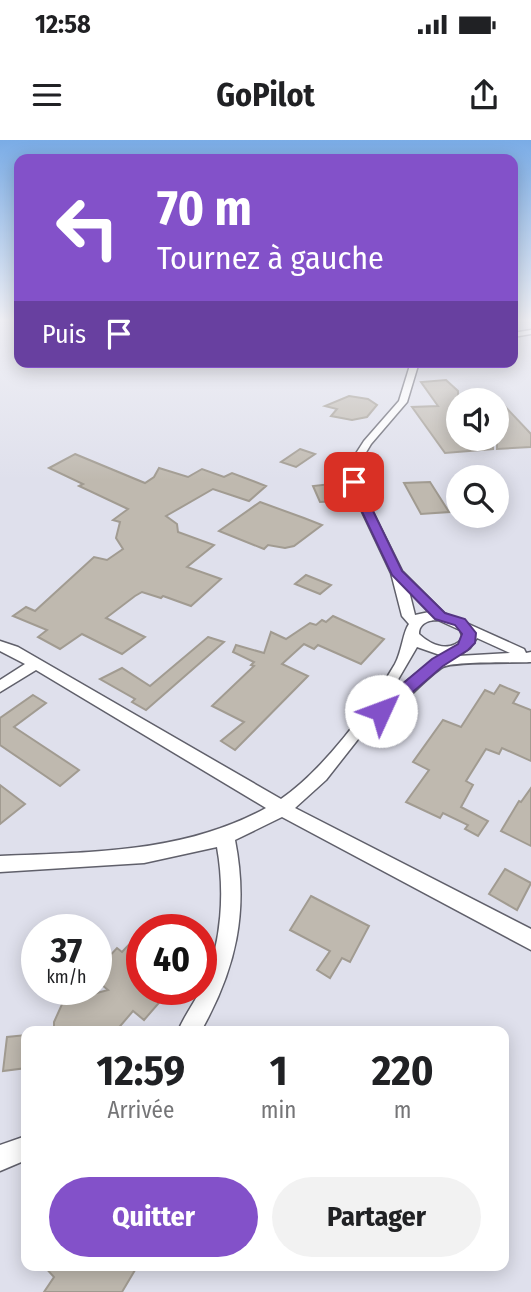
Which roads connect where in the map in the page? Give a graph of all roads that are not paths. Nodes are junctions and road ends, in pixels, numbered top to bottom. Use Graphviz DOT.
graph roads {
  1 [pos="412,373"];
  2 [pos="397,573"];
  3 [pos="440,616"];
  4 [pos="466,628"];
  5 [pos="415,630"];
  6 [pos="0,646"];
  7 [pos="457,650"];
  8 [pos="437,662"];
  9 [pos="35,664"];
  10 [pos="0,687"];
  11 [pos="355,734"];
  12 [pos="282,809"];
  13 [pos="225,838"];
  14 [pos="0,864"];
  15 [pos="531,940"];
  16 [pos="192,1026"];
  17 [pos="21,1150"];
  18 [pos="0,1158"];
  1 -- 2 [label="street"];
  2 -- 3 [label="street"];
  2 -- 5 [label="street"];
  3 -- 4 [label="street"];
  3 -- 5 [label="street"];
  4 -- 7 [label="street"];
  4 -- 8 [label="street"];
  5 -- 7 [label="street"];
  5 -- 11 [label="street"];
  6 -- 9 [label="street"];
  7 -- 8 [label="street"];
  8 -- 11 [label="street"];
  9 -- 10 [label="street"];
  9 -- 12 [label="street"];
  11 -- 12 [label="street"];
  12 -- 13 [label="street"];
  12 -- 15 [label="street"];
  13 -- 14 [label="street"];
  13 -- 16 [label="street"];
  17 -- 18 [label="street"];
}
